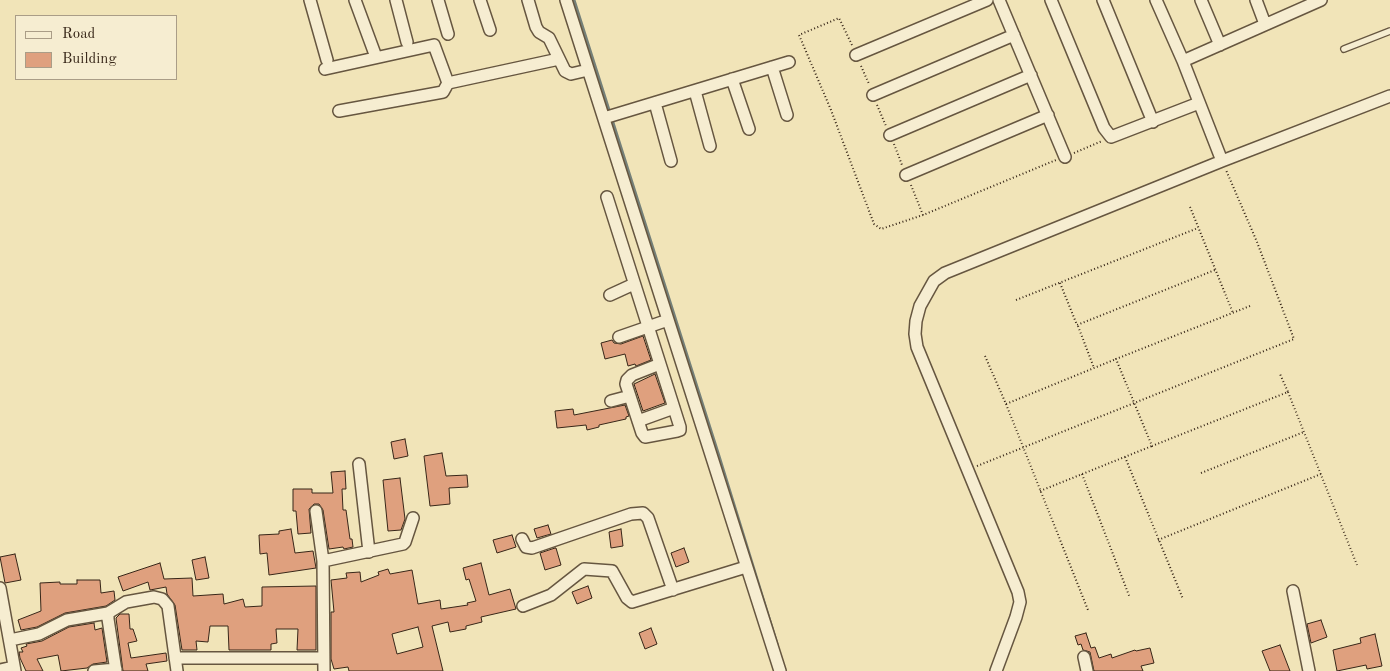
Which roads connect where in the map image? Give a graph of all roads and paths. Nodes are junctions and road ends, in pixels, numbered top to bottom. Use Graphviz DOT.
graph roads {
  1 [pos="310,0"];
  2 [pos="356,0"];
  3 [pos="396,0"];
  4 [pos="438,0"];
  5 [pos="480,0"];
  6 [pos="528,0"];
  7 [pos="566,0"];
  8 [pos="987,0"];
  9 [pos="999,0"];
  10 [pos="1051,0"];
  11 [pos="1103,0"];
  12 [pos="1156,0"];
  13 [pos="1201,0"];
  14 [pos="1256,0"];
  15 [pos="1321,0"];
  16 [pos="839,18"];
  17 [pos="1266,24"];
  18 [pos="490,30"];
  19 [pos="1390,31"];
  20 [pos="448,34"];
  21 [pos="1014,35"];
  22 [pos="407,42"];
  23 [pos="1220,45"];
  24 [pos="1344,49"];
  25 [pos="856,55"];
  26 [pos="376,57"];
  27 [pos="559,59"];
  28 [pos="1183,61"];
  29 [pos="790,62"];
  30 [pos="772,68"];
  31 [pos="588,70"];
  32 [pos="1031,75"];
  33 [pos="732,80"];
  34 [pos="448,83"];
  35 [pos="695,91"];
  36 [pos="873,95"];
  37 [pos="1390,96"];
  38 [pos="655,103"];
  39 [pos="1199,103"];
  40 [pos="339,111"];
  41 [pos="787,115"];
  42 [pos="1048,115"];
  43 [pos="608,117"];
  44 [pos="1153,122"];
  45 [pos="748,129"];
  46 [pos="890,135"];
  47 [pos="710,146"];
  48 [pos="1065,156"];
  49 [pos="671,161"];
  50 [pos="1222,161"];
  51 [pos="906,174"];
  52 [pos="607,197"];
  53 [pos="1190,207"];
  54 [pos="923,215"];
  55 [pos="1198,228"];
  56 [pos="622,245"];
  57 [pos="612,251"];
  58 [pos="1215,270"];
  59 [pos="1060,283"];
  60 [pos="634,284"];
  61 [pos="610,295"];
  62 [pos="1016,300"];
  63 [pos="1250,306"];
  64 [pos="1233,313"];
  65 [pos="668,320"];
  66 [pos="648,326"];
  67 [pos="1077,326"];
  68 [pos="619,337"];
  69 [pos="985,356"];
  70 [pos="1116,359"];
  71 [pos="660,364"];
  72 [pos="1094,368"];
  73 [pos="1280,374"];
  74 [pos="1288,392"];
  75 [pos="630,396"];
  76 [pos="611,401"];
  77 [pos="1006,404"];
  78 [pos="1134,404"];
  79 [pos="674,408"];
  80 [pos="638,421"];
  81 [pos="1304,432"];
  82 [pos="1152,446"];
  83 [pos="1022,448"];
  84 [pos="1125,457"];
  85 [pos="359,464"];
  86 [pos="968,470"];
  87 [pos="1201,473"];
  88 [pos="1082,474"];
  89 [pos="1321,474"];
  90 [pos="1040,491"];
  91 [pos="316,511"];
  92 [pos="413,518"];
  93 [pos="522,539"];
  94 [pos="1158,540"];
  95 [pos="369,552"];
  96 [pos="323,561"];
  97 [pos="1357,565"];
  98 [pos="746,567"];
  99 [pos="0,588"];
  100 [pos="673,590"];
  101 [pos="1293,591"];
  102 [pos="1130,598"];
  103 [pos="1182,599"];
  104 [pos="523,606"];
  105 [pos="1088,610"];
  106 [pos="108,613"];
  107 [pos="6,634"];
  108 [pos="1084,657"];
  109 [pos="175,658"];
  110 [pos="323,658"];
  111 [pos="15,669"];
  112 [pos="0,670"];
  113 [pos="116,670"];
  114 [pos="94,671"];
  115 [pos="177,671"];
  116 [pos="324,671"];
  117 [pos="780,671"];
  118 [pos="996,671"];
  119 [pos="1087,671"];
  120 [pos="1309,671"];
  1 -- 26 [label="street"];
  2 -- 26 [label="street"];
  3 -- 22 [label="street"];
  4 -- 20 [label="street"];
  5 -- 18 [label="street"];
  6 -- 27 [label="street"];
  7 -- 31 [label="street"];
  8 -- 25 [label="street"];
  9 -- 21 [label="street"];
  10 -- 44 [label="street"];
  11 -- 44 [label="street"];
  12 -- 28 [label="street"];
  13 -- 23 [label="street"];
  14 -- 17 [label="street"];
  15 -- 17 [label="street"];
  16 -- 54 [label="path"];
  17 -- 23 [label="street"];
  19 -- 24 [label="lane"];
  21 -- 32 [label="street"];
  21 -- 36 [label="street"];
  23 -- 28 [label="street"];
  26 -- 34 [label="street"];
  27 -- 31 [label="street"];
  27 -- 34 [label="street"];
  28 -- 39 [label="street"];
  29 -- 30 [label="street"];
  30 -- 33 [label="street"];
  30 -- 41 [label="street"];
  31 -- 43 [label="street"];
  32 -- 42 [label="street"];
  32 -- 46 [label="street"];
  33 -- 35 [label="street"];
  33 -- 45 [label="street"];
  34 -- 40 [label="street"];
  35 -- 38 [label="street"];
  35 -- 47 [label="street"];
  37 -- 50 [label="street"];
  38 -- 43 [label="street"];
  38 -- 49 [label="street"];
  39 -- 44 [label="street"];
  39 -- 50 [label="street"];
  42 -- 48 [label="street"];
  42 -- 51 [label="street"];
  43 -- 65 [label="street"];
  50 -- 78 [label="path"];
  50 -- 86 [label="street"];
  52 -- 56 [label="street"];
  53 -- 55 [label="path"];
  55 -- 58 [label="path"];
  55 -- 59 [label="path"];
  56 -- 57 [label="street"];
  56 -- 60 [label="street"];
  58 -- 64 [label="path"];
  58 -- 67 [label="path"];
  59 -- 62 [label="path"];
  59 -- 67 [label="path"];
  60 -- 61 [label="street"];
  60 -- 66 [label="street"];
  63 -- 64 [label="path"];
  64 -- 70 [label="path"];
  65 -- 66 [label="street"];
  65 -- 98 [label="street"];
  66 -- 68 [label="street"];
  66 -- 71 [label="street"];
  67 -- 72 [label="path"];
  69 -- 77 [label="path"];
  70 -- 72 [label="path"];
  70 -- 78 [label="path"];
  71 -- 75 [label="street"];
  71 -- 79 [label="street"];
  72 -- 77 [label="path"];
  73 -- 74 [label="path"];
  74 -- 81 [label="path"];
  74 -- 82 [label="path"];
  75 -- 76 [label="street"];
  75 -- 80 [label="street"];
  77 -- 83 [label="path"];
  78 -- 82 [label="path"];
  78 -- 83 [label="path"];
  79 -- 80 [label="street"];
  79 -- 80 [label="street"];
  81 -- 87 [label="path"];
  81 -- 89 [label="path"];
  82 -- 84 [label="path"];
  83 -- 86 [label="path"];
  83 -- 90 [label="path"];
  84 -- 88 [label="path"];
  84 -- 94 [label="path"];
  85 -- 95 [label="street"];
  86 -- 118 [label="street"];
  88 -- 90 [label="path"];
  88 -- 102 [label="path"];
  89 -- 94 [label="path"];
  89 -- 97 [label="path"];
  90 -- 105 [label="path"];
  91 -- 96 [label="street"];
  92 -- 95 [label="street"];
  93 -- 100 [label="street"];
  94 -- 103 [label="path"];
  95 -- 96 [label="street"];
  96 -- 110 [label="street"];
  98 -- 100 [label="street"];
  98 -- 117 [label="street"];
  99 -- 107 [label="street"];
  100 -- 104 [label="street"];
  101 -- 120 [label="street"];
  106 -- 107 [label="street"];
  106 -- 109 [label="street"];
  106 -- 113 [label="street"];
  107 -- 111 [label="street"];
  108 -- 119 [label="street"];
  109 -- 110 [label="street"];
  109 -- 115 [label="street"];
  110 -- 116 [label="street"];
  111 -- 112 [label="street"];
  113 -- 114 [label="street"];
}
